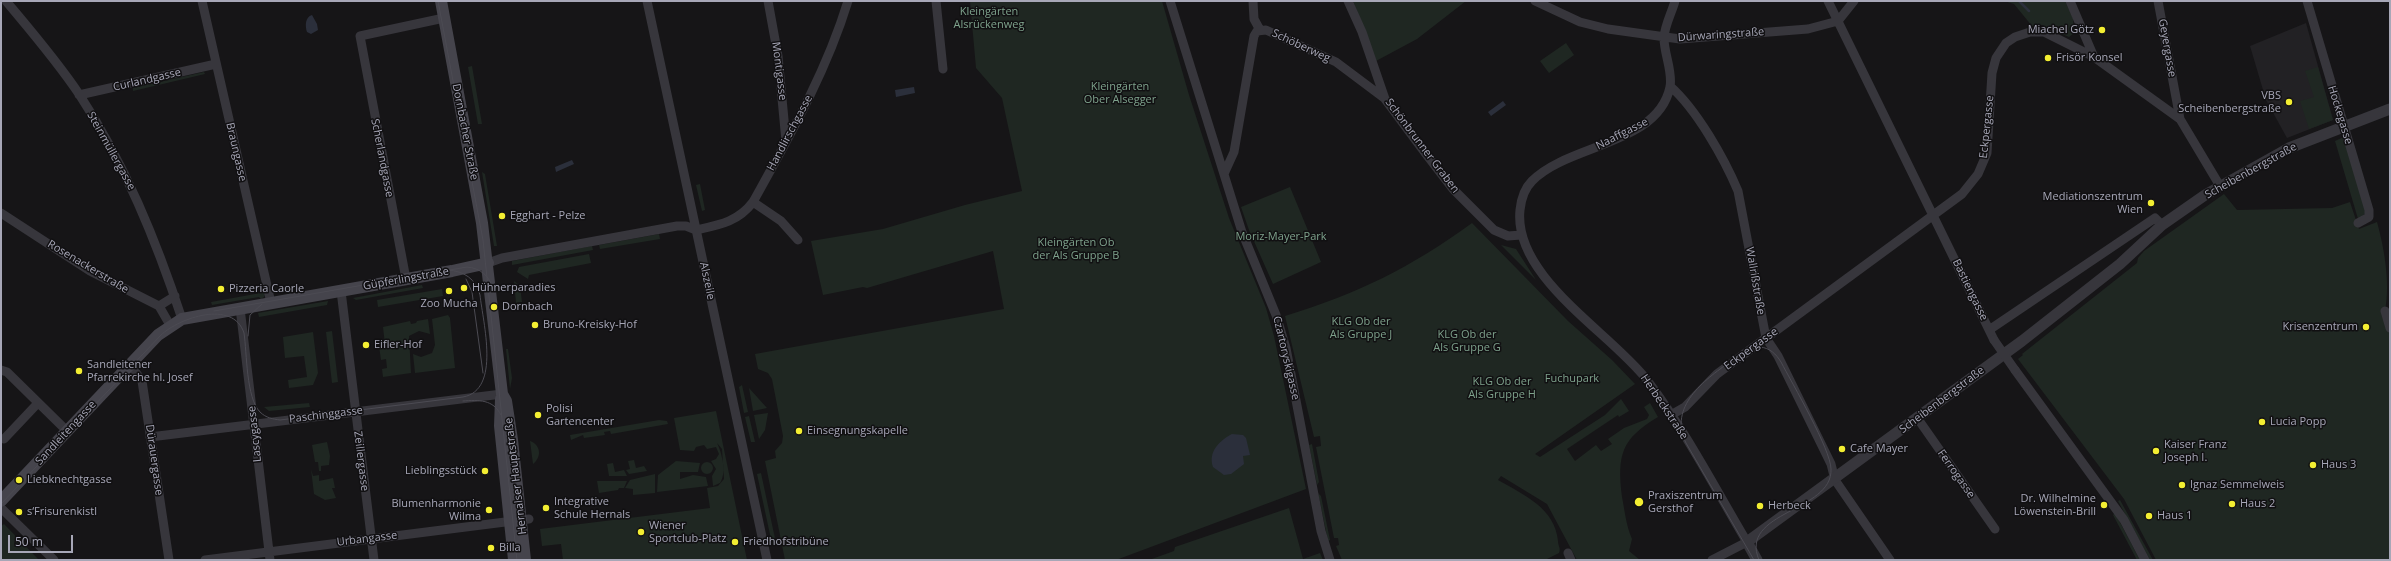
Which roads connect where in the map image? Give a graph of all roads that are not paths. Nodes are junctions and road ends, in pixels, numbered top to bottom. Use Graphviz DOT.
graph roads {
  1 [pos="6,1"];
  2 [pos="202,1"];
  3 [pos="441,1"];
  4 [pos="647,1"];
  5 [pos="768,1"];
  6 [pos="848,1"];
  7 [pos="936,1"];
  8 [pos="1170,1"];
  9 [pos="1253,1"];
  10 [pos="1348,1"];
  11 [pos="1535,1"];
  12 [pos="1675,1"];
  13 [pos="1828,1"];
  14 [pos="1854,1"];
  15 [pos="2070,1"];
  16 [pos="2158,1"];
  17 [pos="2307,1"];
  18 [pos="444,18"];
  19 [pos="1838,21"];
  20 [pos="1260,30"];
  21 [pos="1664,37"];
  22 [pos="2094,57"];
  23 [pos="216,64"];
  24 [pos="943,69"];
  25 [pos="1670,86"];
  26 [pos="79,95"];
  27 [pos="1385,99"];
  28 [pos="2390,109"];
  29 [pos="2180,120"];
  30 [pos="2344,126"];
  31 [pos="786,141"];
  32 [pos="1224,174"];
  33 [pos="2220,186"];
  34 [pos="752,202"];
  35 [pos="1,213"];
  36 [pos="1933,216"];
  37 [pos="2358,223"];
  38 [pos="2162,225"];
  39 [pos="696,230"];
  40 [pos="1521,235"];
  41 [pos="798,240"];
  42 [pos="488,263"];
  43 [pos="406,279"];
  44 [pos="341,291"];
  45 [pos="175,296"];
  46 [pos="271,303"];
  47 [pos="159,306"];
  48 [pos="240,308"];
  49 [pos="2385,311"];
  50 [pos="182,319"];
  51 [pos="170,325"];
  52 [pos="2390,328"];
  53 [pos="1989,330"];
  54 [pos="1766,338"];
  55 [pos="130,364"];
  56 [pos="1,370"];
  57 [pos="502,394"];
  58 [pos="38,403"];
  59 [pos="355,411"];
  60 [pos="1672,415"];
  61 [pos="1918,418"];
  62 [pos="253,424"];
  63 [pos="67,431"];
  64 [pos="150,437"];
  65 [pos="4,439"];
  66 [pos="1835,480"];
  67 [pos="1,501"];
  68 [pos="1,508"];
  69 [pos="520,520"];
  70 [pos="1995,530"];
  71 [pos="371,538"];
  72 [pos="1747,542"];
  73 [pos="270,556"];
  74 [pos="54,560"];
  75 [pos="169,560"];
  76 [pos="205,560"];
  77 [pos="374,560"];
  78 [pos="514,560"];
  79 [pos="525,560"];
  80 [pos="767,560"];
  81 [pos="1330,560"];
  82 [pos="1712,560"];
  83 [pos="1757,560"];
  84 [pos="1890,560"];
  85 [pos="2145,560"];
  1 -- 26 [label="street, Steinmüllergasse"];
  2 -- 23 [label="street, Braungasse"];
  3 -- 18 [label="main road, Dornbacher Straße"];
  4 -- 39 [label="street, Alszeile"];
  5 -- 31 [label="street, Montigasse"];
  6 -- 31 [label="street, Handlirschgasse"];
  7 -- 24 [label="street"];
  8 -- 32 [label="street, Czartoryskigasse"];
  9 -- 20 [label="street"];
  10 -- 27 [label="street, Schönbrunner Graben"];
  11 -- 21 [label="street, Dürwaringstraße"];
  12 -- 21 [label="street, Naaffgasse"];
  13 -- 19 [label="street, Bastiengasse"];
  14 -- 19 [label="street"];
  15 -- 22 [label="street"];
  16 -- 29 [label="street, Geyergasse"];
  17 -- 30 [label="street, Hockegasse"];
  18 -- 42 [label="main road, Dornbacher Straße"];
  18 -- 43 [label="street, Scherlandgasse"];
  19 -- 21 [label="street, Dürwaringstraße"];
  19 -- 36 [label="street, Bastiengasse"];
  20 -- 27 [label="street, Schöberweg"];
  20 -- 32 [label="street, Schöberweg"];
  21 -- 25 [label="street, Naaffgasse"];
  22 -- 29 [label="street, Eckpergasse"];
  22 -- 36 [label="street, Eckpergasse"];
  23 -- 26 [label="street, Curlandgasse"];
  23 -- 46 [label="street, Braungasse"];
  25 -- 40 [label="street, Naaffgasse"];
  25 -- 54 [label="street, Wallrißstraße"];
  26 -- 45 [label="street, Steinmüllergasse"];
  27 -- 40 [label="street, Schönbrunner Graben"];
  28 -- 30 [label="street, Scheibenbergstraße"];
  29 -- 33 [label="street, Eckpergasse"];
  30 -- 33 [label="street, Scheibenbergstraße"];
  30 -- 37 [label="street, Hockegasse"];
  31 -- 34 [label="street, Handlirschgasse"];
  32 -- 81 [label="street, Czartoryskigasse"];
  33 -- 38 [label="street, Scheibenbergstraße"];
  34 -- 39 [label="street, Handlirschgasse"];
  34 -- 41 [label="street"];
  35 -- 47 [label="street, Rosenackerstraße"];
  36 -- 53 [label="street, Bastiengasse"];
  36 -- 54 [label="street, Eckpergasse"];
  38 -- 53 [label="street"];
  38 -- 61 [label="street, Scheibenbergstraße"];
  39 -- 42 [label="street, Güpferlingstraße"];
  39 -- 80 [label="street, Alszeile"];
  40 -- 60 [label="street, Herbeckstraße"];
  42 -- 43 [label="main road, Güpferlingstraße"];
  42 -- 57 [label="main road, Hernalser Hauptstraße"];
  43 -- 44 [label="main road, Güpferlingstraße"];
  44 -- 46 [label="main road, Güpferlingstraße"];
  44 -- 59 [label="street, Zeillergasse"];
  45 -- 47 [label="street"];
  45 -- 50 [label="street, Steinmüllergasse"];
  46 -- 48 [label="main road, Güpferlingstraße"];
  47 -- 51 [label="street"];
  48 -- 50 [label="main road, Güpferlingstraße"];
  48 -- 62 [label="street, Lascygasse"];
  49 -- 52 [label="street"];
  50 -- 51 [label="main road, Güpferlingstraße"];
  51 -- 55 [label="main road, Güpferlingstraße"];
  53 -- 85 [label="street, Bastiengasse, bridge"];
  54 -- 60 [label="street, Eckpergasse"];
  54 -- 66 [label="street, Wallrißstraße"];
  55 -- 63 [label="main road, Sandleitengasse"];
  55 -- 64 [label="street, Dürauergasse"];
  56 -- 58 [label="street"];
  57 -- 59 [label="street, Paschinggasse"];
  57 -- 69 [label="main road, Hernalser Hauptstraße"];
  58 -- 63 [label="street"];
  58 -- 65 [label="street"];
  59 -- 62 [label="street, Paschinggasse"];
  59 -- 71 [label="street, Zeillergasse"];
  60 -- 72 [label="street, Herbeckstraße"];
  61 -- 66 [label="street, Scheibenbergstraße"];
  61 -- 70 [label="street, Ferrogasse"];
  62 -- 64 [label="street, Paschinggasse"];
  62 -- 73 [label="street, Lascygasse"];
  63 -- 67 [label="main road, Sandleitengasse"];
  64 -- 75 [label="street, Dürauergasse"];
  66 -- 72 [label="street, Scheibenbergstraße"];
  66 -- 84 [label="street, Wallrißstraße"];
  68 -- 74 [label="street"];
  69 -- 71 [label="street, Urbangasse"];
  69 -- 78 [label="main road, Hernalser Hauptstraße"];
  69 -- 79 [label="main road, Hernalser Hauptstraße"];
  71 -- 73 [label="street, Urbangasse"];
  71 -- 77 [label="street, Zeillergasse"];
  72 -- 82 [label="street, Scheibenbergstraße"];
  72 -- 83 [label="street, Herbeckstraße"];
  73 -- 76 [label="street, Urbangasse"];
}
